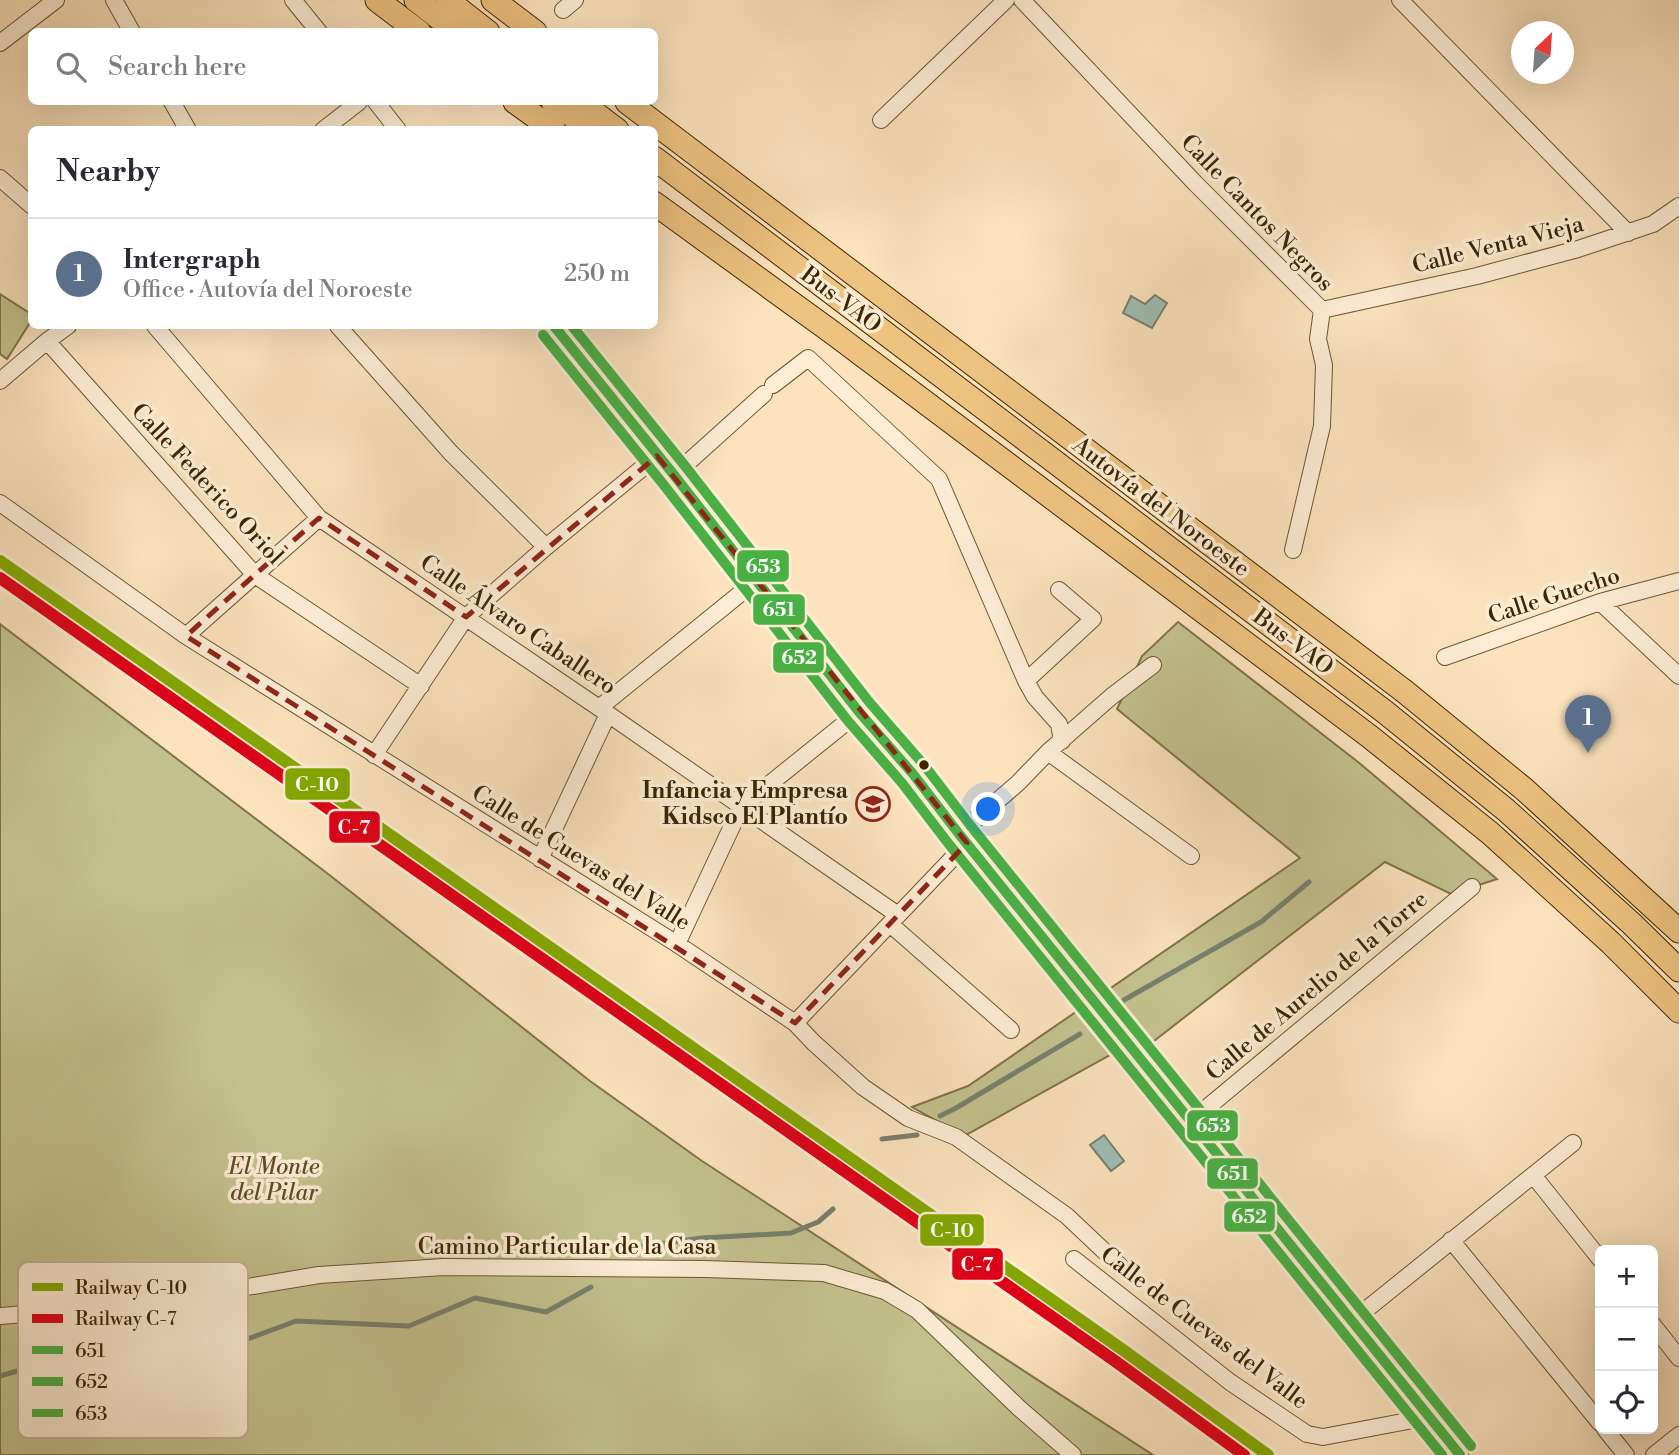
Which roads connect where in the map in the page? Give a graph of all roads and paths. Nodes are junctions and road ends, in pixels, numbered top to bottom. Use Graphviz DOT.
graph roads {
  1 [pos="56,0"];
  2 [pos="114,0"];
  3 [pos="293,0"];
  4 [pos="377,0"];
  5 [pos="416,0"];
  6 [pos="447,0"];
  7 [pos="494,0"];
  8 [pos="1006,0"];
  9 [pos="1022,0"];
  10 [pos="1400,0"];
  11 [pos="513,8"];
  12 [pos="130,28"];
  13 [pos="315,28"];
  14 [pos="414,28"];
  15 [pos="452,28"];
  16 [pos="483,28"];
  17 [pos="531,28"];
  18 [pos="0,43"];
  19 [pos="174,105"];
  20 [pos="355,105"];
  21 [pos="378,105"];
  22 [pos="519,105"];
  23 [pos="557,105"];
  24 [pos="584,105"];
  25 [pos="631,105"];
  26 [pos="881,120"];
  27 [pos="186,126"];
  28 [pos="328,126"];
  29 [pos="395,126"];
  30 [pos="548,126"];
  31 [pos="586,126"];
  32 [pos="612,126"];
  33 [pos="658,161"];
  34 [pos="0,178"];
  35 [pos="658,179"];
  36 [pos="28,202"];
  37 [pos="658,206"];
  38 [pos="1679,206"];
  39 [pos="1628,233"];
  40 [pos="851,308"];
  41 [pos="1322,310"];
  42 [pos="64,329"];
  43 [pos="158,329"];
  44 [pos="341,329"];
  45 [pos="556,329"];
  46 [pos="47,341"];
  47 [pos="0,381"];
  48 [pos="657,456"];
  49 [pos="674,475"];
  50 [pos="0,503"];
  51 [pos="319,518"];
  52 [pos="546,547"];
  53 [pos="1293,550"];
  54 [pos="255,575"];
  55 [pos="757,580"];
  56 [pos="1679,582"];
  57 [pos="1059,590"];
  58 [pos="1600,602"];
  59 [pos="466,617"];
  60 [pos="186,636"];
  61 [pos="1445,657"];
  62 [pos="1153,665"];
  63 [pos="1679,676"];
  64 [pos="1026,681"];
  65 [pos="421,686"];
  66 [pos="603,711"];
  67 [pos="859,712"];
  68 [pos="1062,741"];
  69 [pos="1048,752"];
  70 [pos="374,755"];
  71 [pos="741,807"];
  72 [pos="963,839"];
  73 [pos="1191,856"];
  74 [pos="540,859"];
  75 [pos="1472,887"];
  76 [pos="894,919"];
  77 [pos="1679,931"];
  78 [pos="677,944"];
  79 [pos="1679,970"];
  80 [pos="1679,1011"];
  81 [pos="795,1023"];
  82 [pos="1011,1030"];
  83 [pos="1191,1121"];
  84 [pos="1573,1143"];
  85 [pos="1533,1175"];
  86 [pos="1451,1240"];
  87 [pos="1595,1253"];
  88 [pos="1074,1259"];
  89 [pos="1122,1268"];
  90 [pos="248,1287"];
  91 [pos="18,1315"];
  92 [pos="0,1316"];
  93 [pos="1352,1321"];
  94 [pos="1658,1331"];
  95 [pos="1679,1358"];
  96 [pos="1429,1417"];
  97 [pos="1595,1417"];
  98 [pos="1609,1434"];
  99 [pos="1679,1435"];
  100 [pos="1073,1455"];
  101 [pos="1460,1455"];
  102 [pos="1626,1455"];
  103 [pos="1654,1455"];
  1 -- 18 [label="street"];
  2 -- 12 [label="street"];
  3 -- 13 [label="street"];
  4 -- 14 [label="highway"];
  5 -- 15 [label="highway"];
  6 -- 16 [label="highway"];
  7 -- 11 [label="highway"];
  8 -- 26 [label="street"];
  9 -- 41 [label="street, Calle Cantos Negros"];
  10 -- 39 [label="street"];
  11 -- 17 [label="highway"];
  19 -- 27 [label="street"];
  20 -- 28 [label="street"];
  21 -- 29 [label="street"];
  22 -- 30 [label="highway"];
  23 -- 31 [label="highway"];
  24 -- 32 [label="highway"];
  25 -- 77 [label="highway, Autovía del Noroeste"];
  33 -- 40 [label="highway, Bus-VAO"];
  34 -- 36 [label="street"];
  35 -- 40 [label="highway"];
  37 -- 80 [label="highway"];
  38 -- 39 [label="street, Calle Venta Vieja"];
  39 -- 41 [label="street, Calle Venta Vieja"];
  40 -- 79 [label="highway, Bus-VAO"];
  41 -- 53 [label="street, Calle Cantos Negros"];
  42 -- 46 [label="street"];
  43 -- 51 [label="street, Calle Álvaro Caballero"];
  44 -- 52 [label="street"];
  45 -- 48 [label="street"];
  46 -- 47 [label="street"];
  46 -- 54 [label="street, Calle Federico Oriol"];
  48 -- 49 [label="street"];
  48 -- 52 [label="street"];
  49 -- 55 [label="street"];
  49 -- 64 [label="street"];
  50 -- 60 [label="street, Calle de Cuevas del Valle"];
  51 -- 54 [label="street"];
  51 -- 59 [label="street, Calle Álvaro Caballero"];
  52 -- 59 [label="street"];
  54 -- 60 [label="street"];
  54 -- 65 [label="street, Calle Federico Oriol"];
  55 -- 66 [label="street"];
  55 -- 67 [label="street"];
  56 -- 58 [label="street, Calle Guecho"];
  57 -- 64 [label="street"];
  58 -- 61 [label="street, Calle Guecho"];
  58 -- 63 [label="street"];
  59 -- 65 [label="street"];
  59 -- 66 [label="street, Calle Álvaro Caballero"];
  60 -- 70 [label="street, Calle de Cuevas del Valle"];
  62 -- 68 [label="street"];
  64 -- 68 [label="street"];
  65 -- 70 [label="street"];
  66 -- 71 [label="street, Calle Álvaro Caballero"];
  66 -- 74 [label="street"];
  67 -- 71 [label="street"];
  67 -- 72 [label="street"];
  68 -- 69 [label="street"];
  69 -- 72 [label="street"];
  69 -- 73 [label="street"];
  70 -- 74 [label="street, Calle de Cuevas del Valle"];
  71 -- 76 [label="street, Calle Álvaro Caballero"];
  71 -- 78 [label="street"];
  72 -- 76 [label="street"];
  72 -- 83 [label="street"];
  74 -- 78 [label="street, Calle de Cuevas del Valle"];
  75 -- 83 [label="street, Calle de Aurelio de la Torre"];
  76 -- 81 [label="street"];
  76 -- 82 [label="street, Calle Álvaro Caballero"];
  78 -- 81 [label="street, Calle de Cuevas del Valle"];
  81 -- 89 [label="street, Calle de Cuevas del Valle"];
  83 -- 93 [label="street"];
  84 -- 85 [label="street"];
  85 -- 86 [label="street"];
  85 -- 87 [label="street"];
  86 -- 93 [label="street"];
  86 -- 97 [label="street"];
  88 -- 96 [label="street, Calle de Cuevas del Valle"];
  90 -- 100 [label="street, Camino Particular de la Casa"];
  91 -- 92 [label="street, Camino Particular de la Casa"];
  93 -- 96 [label="street"];
  94 -- 95 [label="street"];
  96 -- 101 [label="street"];
  98 -- 102 [label="street"];
  99 -- 103 [label="street"];
}
